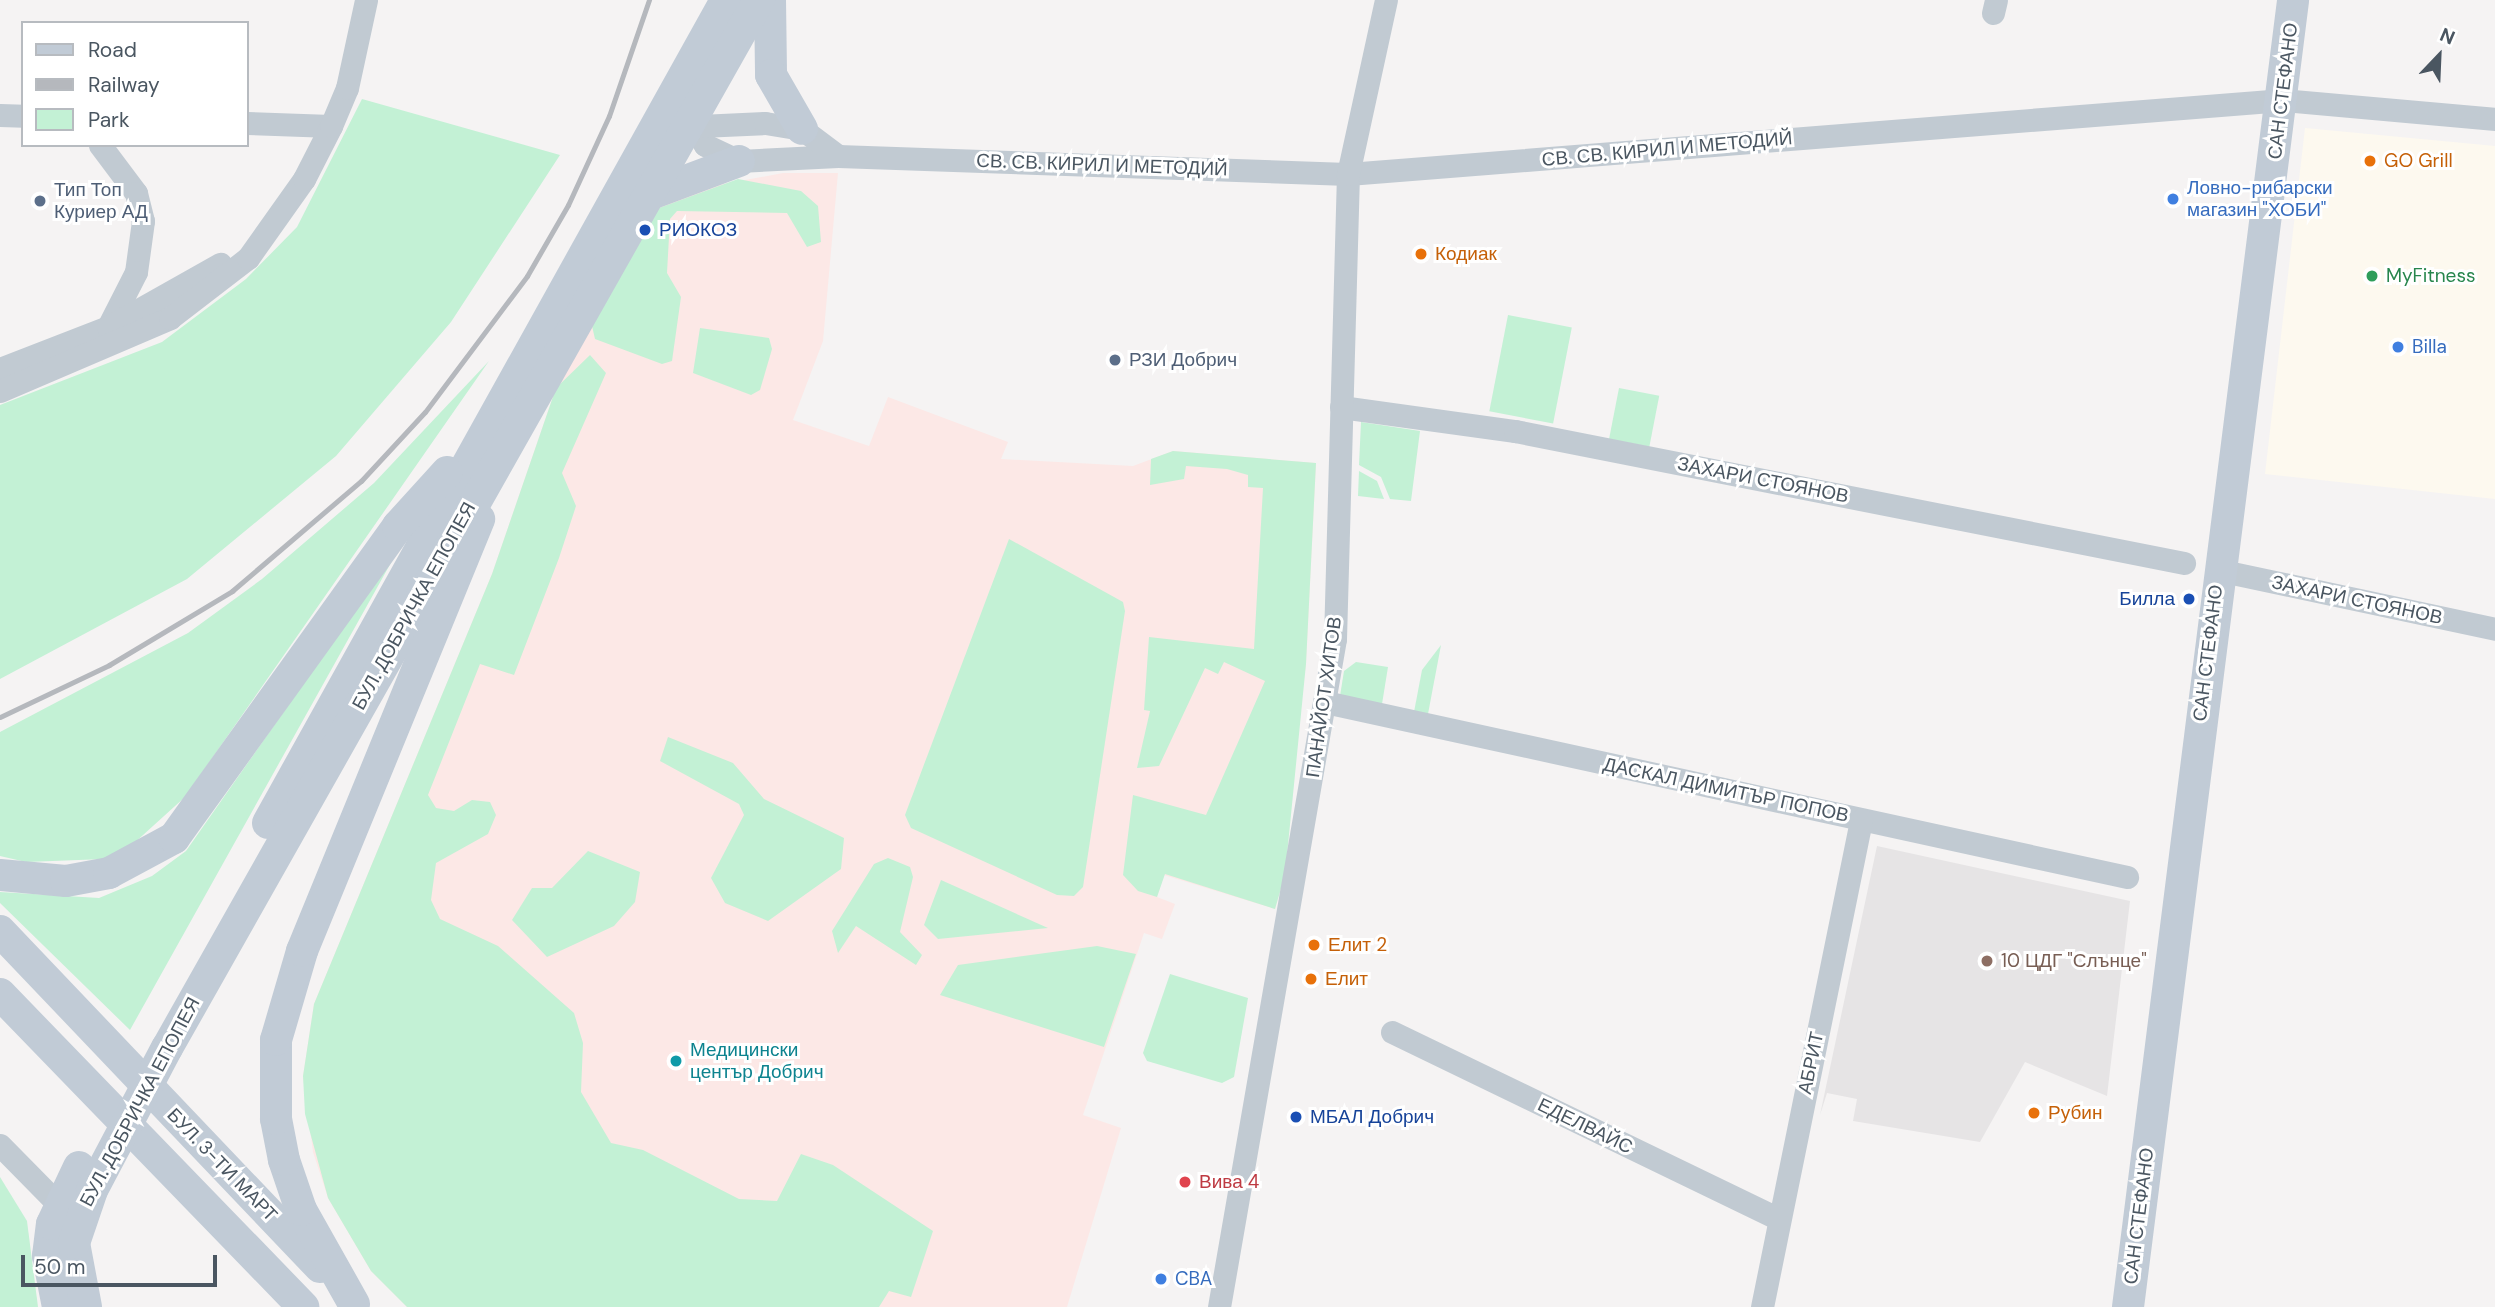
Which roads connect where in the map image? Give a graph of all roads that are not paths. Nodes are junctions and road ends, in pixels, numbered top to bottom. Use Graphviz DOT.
graph roads {
  1 [pos="366,0"];
  2 [pos="726,0"];
  3 [pos="759,0"];
  4 [pos="770,0"];
  5 [pos="1386,0"];
  6 [pos="2294,0"];
  7 [pos="675,92"];
  8 [pos="2283,100"];
  9 [pos="0,115"];
  10 [pos="21,116"];
  11 [pos="2495,119"];
  12 [pos="248,123"];
  13 [pos="688,125"];
  14 [pos="331,126"];
  15 [pos="802,130"];
  16 [pos="651,134"];
  17 [pos="101,147"];
  18 [pos="838,156"];
  19 [pos="739,161"];
  20 [pos="1348,174"];
  21 [pos="648,195"];
  22 [pos="279,215"];
  23 [pos="108,327"];
  24 [pos="0,369"];
  25 [pos="0,391"];
  26 [pos="1341,407"];
  27 [pos="492,441"];
  28 [pos="2184,563"];
  29 [pos="2218,570"];
  30 [pos="2495,629"];
  31 [pos="1325,702"];
  32 [pos="1861,820"];
  33 [pos="0,875"];
  34 [pos="2127,877"];
  35 [pos="0,931"];
  36 [pos="0,994"];
  37 [pos="1392,1032"];
  38 [pos="0,1145"];
  39 [pos="69,1211"];
  40 [pos="1779,1219"];
  41 [pos="356,1306"];
  42 [pos="58,1307"];
  43 [pos="86,1307"];
  44 [pos="303,1307"];
  45 [pos="1219,1307"];
  46 [pos="1762,1307"];
  47 [pos="2128,1307"];
  1 -- 14 [label="street"];
  2 -- 7 [label="main road, БУЛ. ДОБРИЧКА ЕПОПЕЯ"];
  3 -- 13 [label="main road, БУЛ. ДОБРИЧКА ЕПОПЕЯ"];
  4 -- 15 [label="main road"];
  5 -- 20 [label="street, ПАНАЙОТ ХИТОВ"];
  6 -- 8 [label="main road, САН СТЕФАНО"];
  7 -- 13 [label="street"];
  7 -- 16 [label="main road, БУЛ. ДОБРИЧКА ЕПОПЕЯ"];
  8 -- 11 [label="street, СВ. СВ. КИРИЛ И МЕТОДИЙ"];
  8 -- 20 [label="street, СВ. СВ. КИРИЛ И МЕТОДИЙ"];
  8 -- 29 [label="main road, САН СТЕФАНО"];
  9 -- 10 [label="street"];
  12 -- 14 [label="street"];
  13 -- 15 [label="street"];
  13 -- 16 [label="street"];
  13 -- 19 [label="street"];
  13 -- 21 [label="main road, БУЛ. ДОБРИЧКА ЕПОПЕЯ"];
  14 -- 22 [label="street"];
  15 -- 18 [label="street"];
  16 -- 27 [label="main road, БУЛ. ДОБРИЧКА ЕПОПЕЯ"];
  17 -- 23 [label="street"];
  18 -- 19 [label="street, СВ. СВ. КИРИЛ И МЕТОДИЙ"];
  18 -- 20 [label="street, СВ. СВ. КИРИЛ И МЕТОДИЙ"];
  19 -- 21 [label="main road"];
  20 -- 26 [label="street, ПАНАЙОТ ХИТОВ"];
  21 -- 27 [label="main road, БУЛ. ДОБРИЧКА ЕПОПЕЯ"];
  22 -- 23 [label="street"];
  22 -- 25 [label="street"];
  23 -- 24 [label="street"];
  26 -- 28 [label="street, ЗАХАРИ СТОЯНОВ"];
  26 -- 31 [label="street, ПАНАЙОТ ХИТОВ"];
  27 -- 33 [label="main road"];
  27 -- 39 [label="main road, БУЛ. ДОБРИЧКА ЕПОПЕЯ, bridge"];
  27 -- 41 [label="main road"];
  29 -- 30 [label="street, ЗАХАРИ СТОЯНОВ"];
  29 -- 47 [label="main road, САН СТЕФАНО"];
  31 -- 32 [label="street, ДАСКАЛ ДИМИТЪР ПОПОВ"];
  31 -- 45 [label="street, ПАНАЙОТ ХИТОВ"];
  32 -- 34 [label="street, ДАСКАЛ ДИМИТЪР ПОПОВ"];
  32 -- 40 [label="street, АБРИТ"];
  35 -- 41 [label="main road, БУЛ. 3-ТИ МАРТ"];
  36 -- 44 [label="main road, БУЛ. 3-ТИ МАРТ"];
  37 -- 40 [label="street, ЕДЕЛВАЙС"];
  38 -- 39 [label="street"];
  39 -- 42 [label="main road"];
  39 -- 43 [label="main road"];
  40 -- 46 [label="street, АБРИТ"];
}
